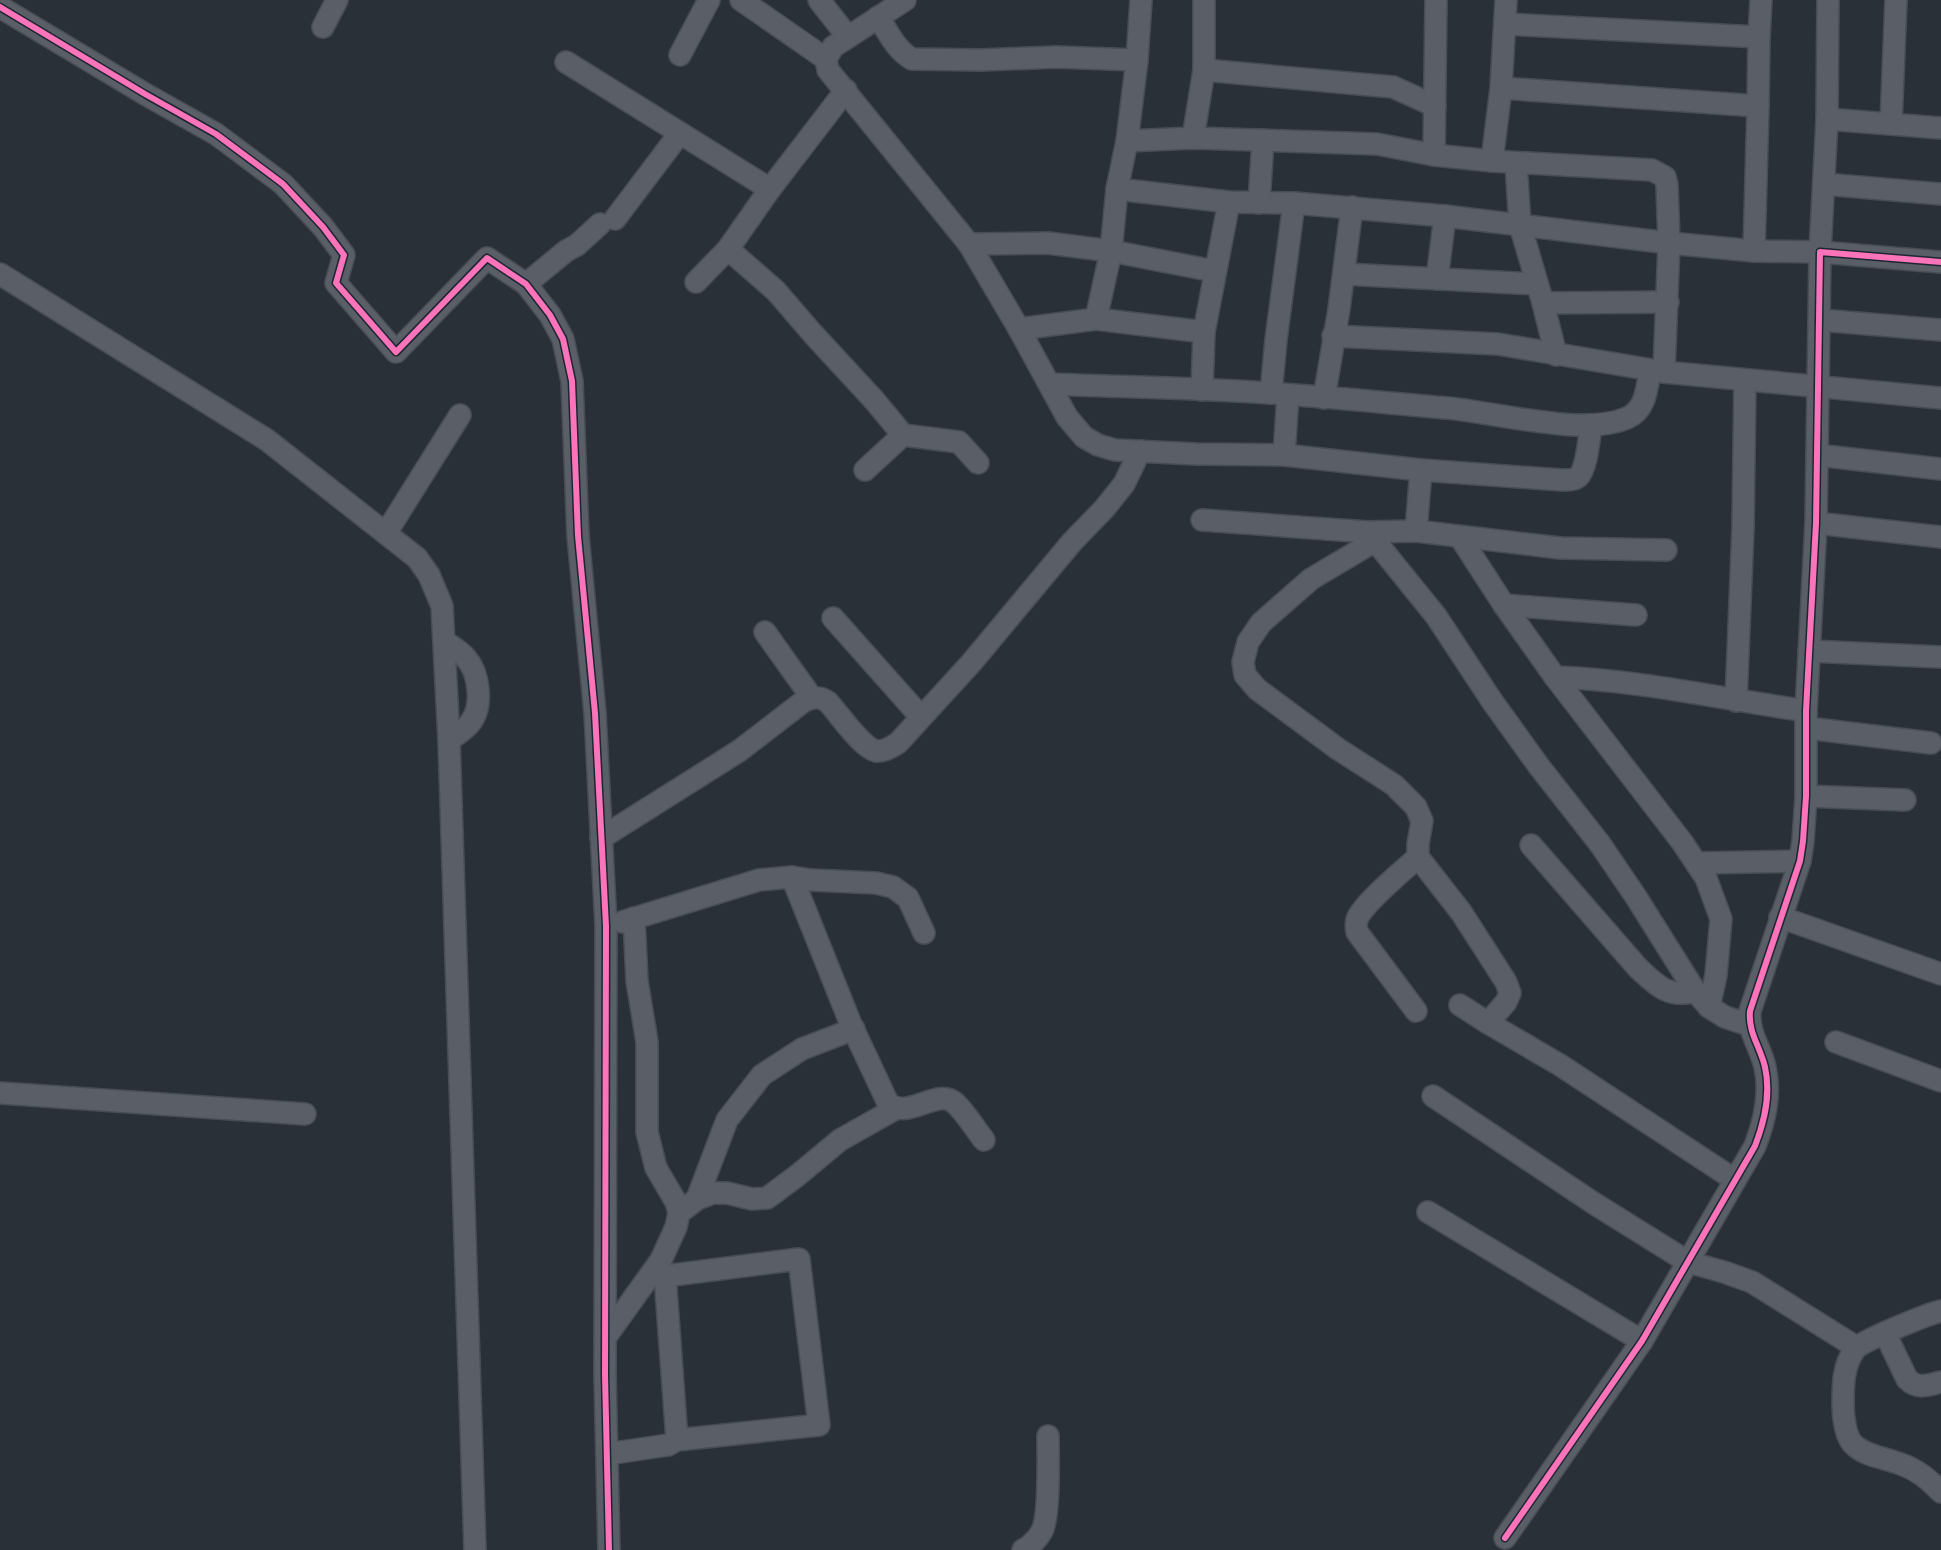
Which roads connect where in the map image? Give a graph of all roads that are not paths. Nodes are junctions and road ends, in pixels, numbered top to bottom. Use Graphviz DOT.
graph roads {
  1 [pos="337,0"];
  2 [pos="709,0"];
  3 [pos="741,0"];
  4 [pos="819,0"];
  5 [pos="905,0"];
  6 [pos="1141,0"];
  7 [pos="1204,0"];
  8 [pos="1436,0"];
  9 [pos="1506,0"];
  10 [pos="1761,0"];
  11 [pos="1828,0"];
  12 [pos="1896,0"];
  13 [pos="0,7"];
  14 [pos="878,18"];
  15 [pos="1504,24"];
  16 [pos="323,26"];
  17 [pos="848,37"];
  18 [pos="1759,37"];
  19 [pos="680,54"];
  20 [pos="826,60"];
  21 [pos="1137,60"];
  22 [pos="566,62"];
  23 [pos="1204,70"];
  24 [pos="1501,88"];
  25 [pos="846,90"];
  26 [pos="1435,106"];
  27 [pos="1758,106"];
  28 [pos="1827,119"];
  29 [pos="1890,124"];
  30 [pos="1941,128"];
  31 [pos="680,133"];
  32 [pos="1193,138"];
  33 [pos="1263,140"];
  34 [pos="1127,141"];
  35 [pos="1434,155"];
  36 [pos="1492,161"];
  37 [pos="1516,163"];
  38 [pos="1824,184"];
  39 [pos="770,189"];
  40 [pos="1117,189"];
  41 [pos="1941,194"];
  42 [pos="1229,202"];
  43 [pos="1259,203"];
  44 [pos="1294,203"];
  45 [pos="1352,207"];
  46 [pos="1445,216"];
  47 [pos="1520,225"];
  48 [pos="1669,243"];
  49 [pos="969,244"];
  50 [pos="728,249"];
  51 [pos="1111,251"];
  52 [pos="1754,251"];
  53 [pos="1820,252"];
  54 [pos="1941,262"];
  55 [pos="1214,271"];
  56 [pos="0,274"];
  57 [pos="1344,274"];
  58 [pos="1437,279"];
  59 [pos="696,282"];
  60 [pos="526,284"];
  61 [pos="1540,293"];
  62 [pos="1668,302"];
  63 [pos="1096,319"];
  64 [pos="1820,320"];
  65 [pos="1020,329"];
  66 [pos="1941,330"];
  67 [pos="1204,332"];
  68 [pos="1333,336"];
  69 [pos="1556,355"];
  70 [pos="1657,371"];
  71 [pos="1744,380"];
  72 [pos="1050,384"];
  73 [pos="1817,388"];
  74 [pos="1202,390"];
  75 [pos="1280,394"];
  76 [pos="1324,398"];
  77 [pos="1941,398"];
  78 [pos="460,415"];
  79 [pos="1591,425"];
  80 [pos="903,435"];
  81 [pos="1140,451"];
  82 [pos="1284,455"];
  83 [pos="1816,455"];
  84 [pos="978,463"];
  85 [pos="1941,469"];
  86 [pos="865,470"];
  87 [pos="1421,470"];
  88 [pos="1202,520"];
  89 [pos="1816,524"];
  90 [pos="1416,531"];
  91 [pos="386,533"];
  92 [pos="1372,536"];
  93 [pos="1460,537"];
  94 [pos="1941,537"];
  95 [pos="1666,550"];
  96 [pos="1504,605"];
  97 [pos="1636,615"];
  98 [pos="833,618"];
  99 [pos="765,632"];
  100 [pos="444,641"];
  101 [pos="1809,651"];
  102 [pos="1941,657"];
  103 [pos="1556,677"];
  104 [pos="812,698"];
  105 [pos="1736,701"];
  106 [pos="921,718"];
  107 [pos="1806,720"];
  108 [pos="450,740"];
  109 [pos="1931,743"];
  110 [pos="1806,796"];
  111 [pos="1906,800"];
  112 [pos="601,838"];
  113 [pos="1531,845"];
  114 [pos="1418,857"];
  115 [pos="1800,861"];
  116 [pos="1696,864"];
  117 [pos="792,877"];
  118 [pos="1780,917"];
  119 [pos="634,918"];
  120 [pos="606,926"];
  121 [pos="924,933"];
  122 [pos="1941,974"];
  123 [pos="1702,999"];
  124 [pos="1460,1005"];
  125 [pos="1416,1011"];
  126 [pos="1488,1023"];
  127 [pos="1749,1025"];
  128 [pos="854,1030"];
  129 [pos="1836,1042"];
  130 [pos="1941,1081"];
  131 [pos="0,1093"];
  132 [pos="1433,1096"];
  133 [pos="895,1109"];
  134 [pos="305,1114"];
  135 [pos="984,1140"];
  136 [pos="1735,1180"];
  137 [pos="697,1199"];
  138 [pos="1428,1212"];
  139 [pos="679,1213"];
  140 [pos="1688,1262"];
  141 [pos="1941,1311"];
  142 [pos="1885,1333"];
  143 [pos="605,1338"];
  144 [pos="1642,1341"];
  145 [pos="1856,1347"];
  146 [pos="1941,1382"];
  147 [pos="1048,1436"];
  148 [pos="677,1440"];
  149 [pos="607,1454"];
  150 [pos="1941,1492"];
  151 [pos="1505,1538"];
  152 [pos="475,1550"];
  153 [pos="608,1550"];
  154 [pos="1023,1550"];
  1 -- 16 [label="street"];
  2 -- 19 [label="street"];
  3 -- 20 [label="street"];
  4 -- 17 [label="street"];
  5 -- 14 [label="street"];
  6 -- 21 [label="street"];
  7 -- 23 [label="street"];
  8 -- 26 [label="street"];
  9 -- 15 [label="street"];
  10 -- 18 [label="street"];
  11 -- 28 [label="street"];
  12 -- 29 [label="street"];
  13 -- 60 [label="street"];
  14 -- 17 [label="street"];
  14 -- 21 [label="street"];
  15 -- 18 [label="street"];
  15 -- 24 [label="street"];
  17 -- 20 [label="street"];
  18 -- 27 [label="street"];
  20 -- 25 [label="street"];
  21 -- 34 [label="street"];
  22 -- 31 [label="street"];
  23 -- 26 [label="street"];
  23 -- 32 [label="street"];
  24 -- 27 [label="street"];
  24 -- 36 [label="street"];
  25 -- 39 [label="street"];
  25 -- 49 [label="street"];
  26 -- 35 [label="street"];
  27 -- 52 [label="street"];
  28 -- 29 [label="street"];
  28 -- 38 [label="street"];
  29 -- 30 [label="street"];
  31 -- 39 [label="street"];
  31 -- 60 [label="street"];
  32 -- 33 [label="street"];
  32 -- 34 [label="street"];
  33 -- 35 [label="street"];
  33 -- 43 [label="street"];
  34 -- 40 [label="street"];
  35 -- 36 [label="street"];
  36 -- 37 [label="street"];
  37 -- 47 [label="street"];
  37 -- 48 [label="street"];
  38 -- 41 [label="street"];
  38 -- 53 [label="street"];
  39 -- 50 [label="street"];
  40 -- 42 [label="street"];
  40 -- 51 [label="street"];
  42 -- 43 [label="street"];
  42 -- 55 [label="street"];
  43 -- 44 [label="street"];
  44 -- 45 [label="street"];
  44 -- 75 [label="street"];
  45 -- 46 [label="street"];
  45 -- 57 [label="street"];
  46 -- 47 [label="street"];
  46 -- 58 [label="street"];
  47 -- 48 [label="street"];
  47 -- 61 [label="street"];
  48 -- 52 [label="street"];
  48 -- 62 [label="street"];
  49 -- 51 [label="street"];
  49 -- 65 [label="street"];
  50 -- 59 [label="street"];
  50 -- 80 [label="street"];
  51 -- 55 [label="street"];
  51 -- 63 [label="street"];
  52 -- 53 [label="street"];
  53 -- 54 [label="street"];
  53 -- 64 [label="street"];
  55 -- 67 [label="street"];
  56 -- 91 [label="street"];
  57 -- 58 [label="street"];
  57 -- 68 [label="street"];
  58 -- 61 [label="street"];
  60 -- 112 [label="street"];
  61 -- 62 [label="street"];
  61 -- 69 [label="street"];
  62 -- 70 [label="street"];
  63 -- 65 [label="street"];
  63 -- 67 [label="street"];
  64 -- 66 [label="street"];
  64 -- 73 [label="street"];
  65 -- 72 [label="street"];
  67 -- 74 [label="street"];
  68 -- 69 [label="street"];
  68 -- 76 [label="street"];
  69 -- 70 [label="street"];
  70 -- 71 [label="street"];
  70 -- 79 [label="street"];
  71 -- 73 [label="street"];
  71 -- 105 [label="street"];
  72 -- 74 [label="street"];
  72 -- 81 [label="street"];
  73 -- 77 [label="street"];
  73 -- 83 [label="street"];
  74 -- 75 [label="street"];
  75 -- 76 [label="street"];
  75 -- 82 [label="street"];
  76 -- 79 [label="street"];
  78 -- 91 [label="street"];
  79 -- 87 [label="street"];
  80 -- 84 [label="street"];
  80 -- 86 [label="street"];
  81 -- 82 [label="street"];
  81 -- 106 [label="street"];
  82 -- 87 [label="street"];
  83 -- 85 [label="street"];
  83 -- 89 [label="street"];
  87 -- 90 [label="street"];
  88 -- 92 [label="street"];
  89 -- 94 [label="street"];
  89 -- 101 [label="street"];
  90 -- 92 [label="street"];
  90 -- 93 [label="street"];
  91 -- 100 [label="street"];
  92 -- 114 [label="street"];
  92 -- 123 [label="street"];
  93 -- 95 [label="street"];
  93 -- 96 [label="street"];
  96 -- 97 [label="street"];
  96 -- 103 [label="street"];
  98 -- 106 [label="street"];
  99 -- 104 [label="street"];
  100 -- 108 [label="street"];
  100 -- 108 [label="street"];
  101 -- 102 [label="street"];
  101 -- 107 [label="street"];
  103 -- 105 [label="street"];
  103 -- 116 [label="street"];
  104 -- 106 [label="street"];
  104 -- 112 [label="street"];
  105 -- 107 [label="street"];
  107 -- 109 [label="street"];
  107 -- 110 [label="street"];
  108 -- 152 [label="street"];
  110 -- 111 [label="street"];
  110 -- 115 [label="street"];
  112 -- 120 [label="street"];
  113 -- 123 [label="street"];
  114 -- 125 [label="street"];
  114 -- 126 [label="street"];
  115 -- 116 [label="street"];
  115 -- 118 [label="street"];
  116 -- 123 [label="street"];
  117 -- 119 [label="street"];
  117 -- 121 [label="street"];
  117 -- 128 [label="street"];
  118 -- 122 [label="street"];
  118 -- 127 [label="street"];
  119 -- 120 [label="street"];
  119 -- 139 [label="street"];
  120 -- 143 [label="street"];
  123 -- 127 [label="street"];
  124 -- 126 [label="street"];
  126 -- 136 [label="street"];
  127 -- 136 [label="street"];
  128 -- 133 [label="street"];
  128 -- 137 [label="street"];
  129 -- 130 [label="street"];
  131 -- 134 [label="street"];
  132 -- 140 [label="street"];
  133 -- 135 [label="street"];
  133 -- 137 [label="street"];
  136 -- 140 [label="street"];
  137 -- 139 [label="street"];
  138 -- 144 [label="street"];
  139 -- 143 [label="street"];
  140 -- 144 [label="street"];
  140 -- 145 [label="street"];
  141 -- 142 [label="street"];
  142 -- 145 [label="street"];
  142 -- 146 [label="street"];
  143 -- 149 [label="street"];
  144 -- 151 [label="street"];
  145 -- 150 [label="street"];
  147 -- 154 [label="street"];
  148 -- 148 [label="street"];
  148 -- 149 [label="street"];
  149 -- 153 [label="street"];
}
